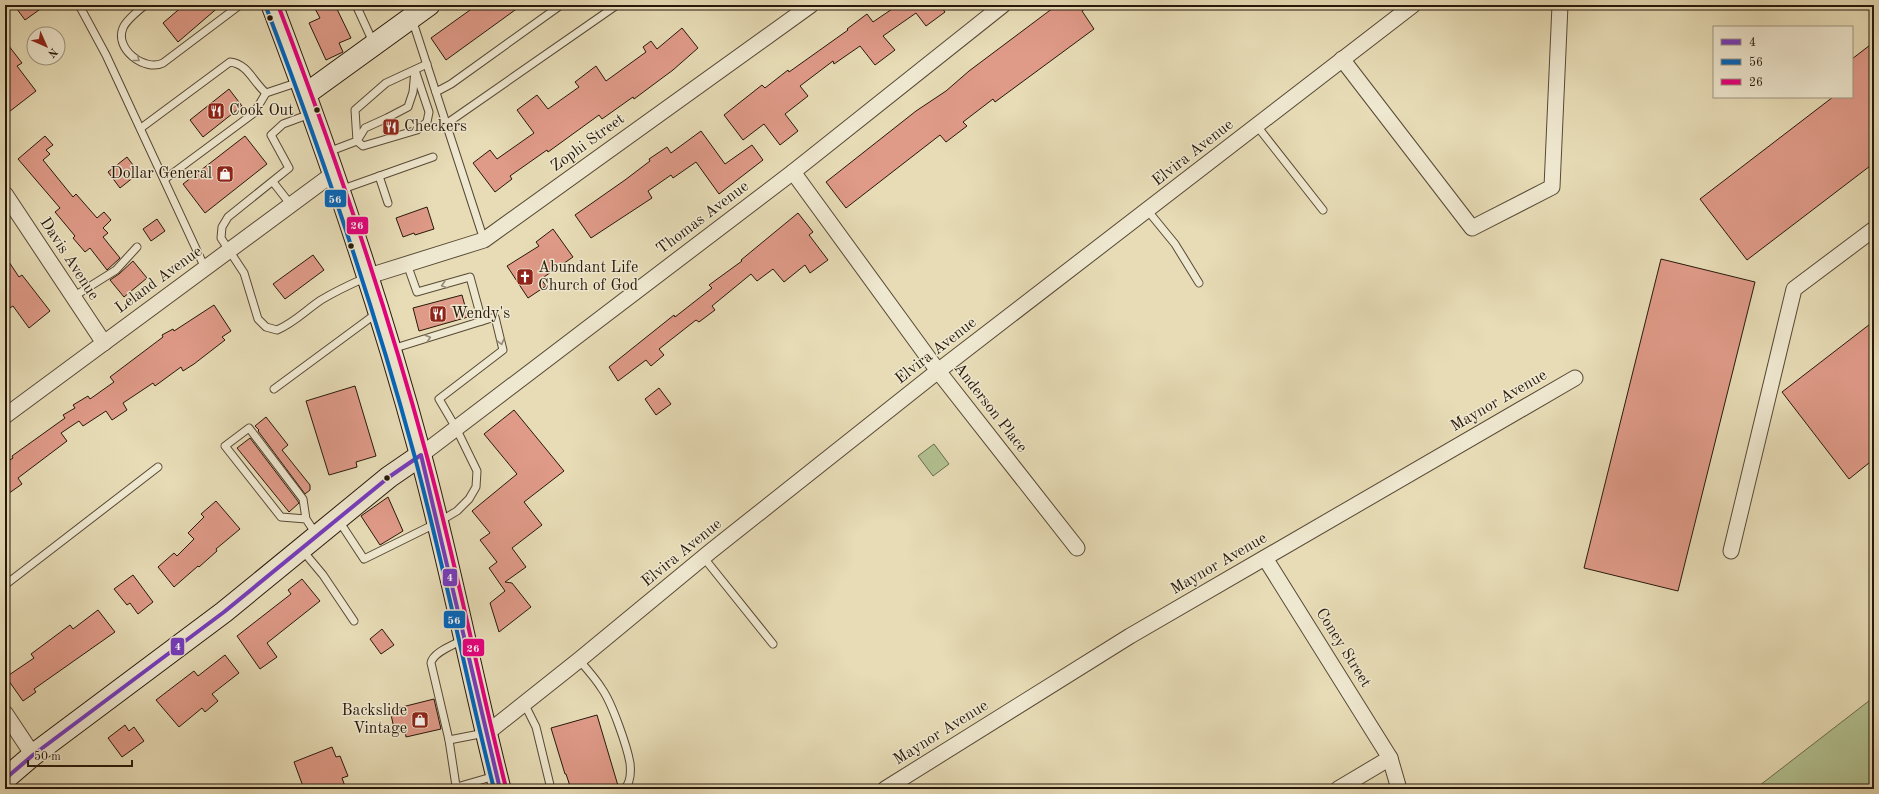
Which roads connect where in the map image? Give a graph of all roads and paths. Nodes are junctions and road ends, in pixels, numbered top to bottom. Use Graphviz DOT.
graph roads {
  1 [pos="79,5"];
  2 [pos="144,5"];
  3 [pos="240,5"];
  4 [pos="272,5"];
  5 [pos="356,5"];
  6 [pos="429,5"];
  7 [pos="561,5"];
  8 [pos="617,5"];
  9 [pos="811,5"];
  10 [pos="1003,5"];
  11 [pos="1413,5"];
  12 [pos="1560,5"];
  13 [pos="232,8"];
  14 [pos="412,17"];
  15 [pos="374,44"];
  16 [pos="1342,59"];
  17 [pos="427,64"];
  18 [pos="415,70"];
  19 [pos="303,87"];
  20 [pos="436,92"];
  21 [pos="266,93"];
  22 [pos="313,113"];
  23 [pos="446,124"];
  24 [pos="1257,126"];
  25 [pos="141,128"];
  26 [pos="357,141"];
  27 [pos="327,152"];
  28 [pos="433,157"];
  29 [pos="793,172"];
  30 [pos="379,176"];
  31 [pos="165,179"];
  32 [pos="337,181"];
  33 [pos="273,182"];
  34 [pos="5,194"];
  35 [pos="388,204"];
  36 [pos="291,205"];
  37 [pos="1323,210"];
  38 [pos="1148,211"];
  39 [pos="1874,229"];
  40 [pos="484,240"];
  41 [pos="137,247"];
  42 [pos="230,250"];
  43 [pos="407,264"];
  44 [pos="205,268"];
  45 [pos="369,276"];
  46 [pos="1198,283"];
  47 [pos="73,297"];
  48 [pos="379,312"];
  49 [pos="482,321"];
  50 [pos="104,343"];
  51 [pos="390,349"];
  52 [pos="938,371"];
  53 [pos="1575,378"];
  54 [pos="274,389"];
  55 [pos="5,416"];
  56 [pos="456,428"];
  57 [pos="421,455"];
  58 [pos="158,467"];
  59 [pos="338,519"];
  60 [pos="437,523"];
  61 [pos="312,528"];
  62 [pos="1077,548"];
  63 [pos="301,549"];
  64 [pos="1731,551"];
  65 [pos="704,558"];
  66 [pos="1265,558"];
  67 [pos="5,585"];
  68 [pos="354,621"];
  69 [pos="464,639"];
  70 [pos="773,644"];
  71 [pos="579,660"];
  72 [pos="524,703"];
  73 [pos="5,713"];
  74 [pos="487,733"];
  75 [pos="449,740"];
  76 [pos="33,755"];
  77 [pos="1390,758"];
  78 [pos="5,779"];
  79 [pos="499,782"];
  80 [pos="453,788"];
  81 [pos="551,789"];
  82 [pos="624,789"];
  83 [pos="885,789"];
  84 [pos="1338,789"];
  85 [pos="1399,789"];
  1 -- 25 [label="lane"];
  2 -- 13 [label="lane, one-way"];
  3 -- 13 [label="lane"];
  4 -- 19 [label="main road"];
  5 -- 15 [label="lane"];
  6 -- 14 [label="main road"];
  7 -- 20 [label="lane"];
  8 -- 23 [label="lane"];
  9 -- 40 [label="street, Zophi Street"];
  10 -- 29 [label="street, Thomas Avenue"];
  11 -- 16 [label="street, Elvira Avenue"];
  12 -- 16 [label="street"];
  14 -- 15 [label="main road"];
  14 -- 17 [label="lane"];
  15 -- 19 [label="main road"];
  16 -- 24 [label="street, Elvira Avenue"];
  17 -- 18 [label="lane"];
  17 -- 20 [label="lane"];
  18 -- 26 [label="lane"];
  18 -- 26 [label="lane"];
  18 -- 26 [label="lane"];
  19 -- 21 [label="lane"];
  19 -- 22 [label="main road"];
  20 -- 23 [label="lane"];
  21 -- 25 [label="lane"];
  21 -- 31 [label="lane"];
  22 -- 27 [label="main road"];
  22 -- 33 [label="lane"];
  23 -- 40 [label="lane"];
  24 -- 37 [label="lane"];
  24 -- 38 [label="street, Elvira Avenue"];
  25 -- 31 [label="lane"];
  26 -- 27 [label="lane"];
  27 -- 32 [label="main road"];
  28 -- 30 [label="lane"];
  29 -- 52 [label="street, Anderson Place"];
  29 -- 56 [label="street, Thomas Avenue"];
  30 -- 32 [label="lane"];
  30 -- 35 [label="lane"];
  31 -- 44 [label="lane"];
  32 -- 36 [label="street, Leland Avenue"];
  32 -- 45 [label="main road"];
  33 -- 36 [label="lane"];
  33 -- 42 [label="lane"];
  34 -- 47 [label="street, Davis Avenue"];
  36 -- 42 [label="street, Leland Avenue"];
  38 -- 46 [label="lane"];
  38 -- 52 [label="street, Elvira Avenue"];
  39 -- 64 [label="street"];
  40 -- 43 [label="street, Zophi Street"];
  41 -- 47 [label="lane"];
  42 -- 44 [label="street, Leland Avenue"];
  42 -- 45 [label="lane"];
  43 -- 45 [label="street, Zophi Street"];
  49 -- 43 [label="lane, one-way"];
  44 -- 50 [label="street, Leland Avenue"];
  45 -- 48 [label="main road"];
  47 -- 50 [label="street, Davis Avenue"];
  48 -- 51 [label="main road"];
  48 -- 54 [label="lane"];
  51 -- 49 [label="lane, one-way"];
  49 -- 56 [label="lane, one-way"];
  50 -- 55 [label="street, Leland Avenue"];
  51 -- 57 [label="main road"];
  52 -- 62 [label="street, Anderson Place"];
  52 -- 65 [label="street, Elvira Avenue"];
  53 -- 66 [label="street, Maynor Avenue"];
  56 -- 57 [label="street, Thomas Avenue"];
  56 -- 60 [label="lane"];
  57 -- 59 [label="main road"];
  57 -- 60 [label="main road"];
  58 -- 67 [label="lane"];
  59 -- 60 [label="lane"];
  59 -- 61 [label="main road"];
  60 -- 69 [label="main road"];
  61 -- 61 [label="lane"];
  61 -- 63 [label="main road"];
  63 -- 68 [label="lane"];
  63 -- 76 [label="main road"];
  65 -- 70 [label="lane"];
  65 -- 71 [label="street, Elvira Avenue"];
  66 -- 77 [label="street, Coney Street"];
  66 -- 83 [label="street, Maynor Avenue"];
  69 -- 74 [label="main road"];
  69 -- 75 [label="lane"];
  71 -- 72 [label="street, Elvira Avenue"];
  71 -- 82 [label="lane"];
  72 -- 74 [label="street, Elvira Avenue"];
  72 -- 81 [label="lane"];
  73 -- 76 [label="street"];
  74 -- 75 [label="lane"];
  74 -- 79 [label="main road"];
  75 -- 80 [label="lane"];
  76 -- 78 [label="main road"];
  77 -- 84 [label="street"];
  77 -- 85 [label="street, Coney Street"];
  79 -- 80 [label="lane"];
}
